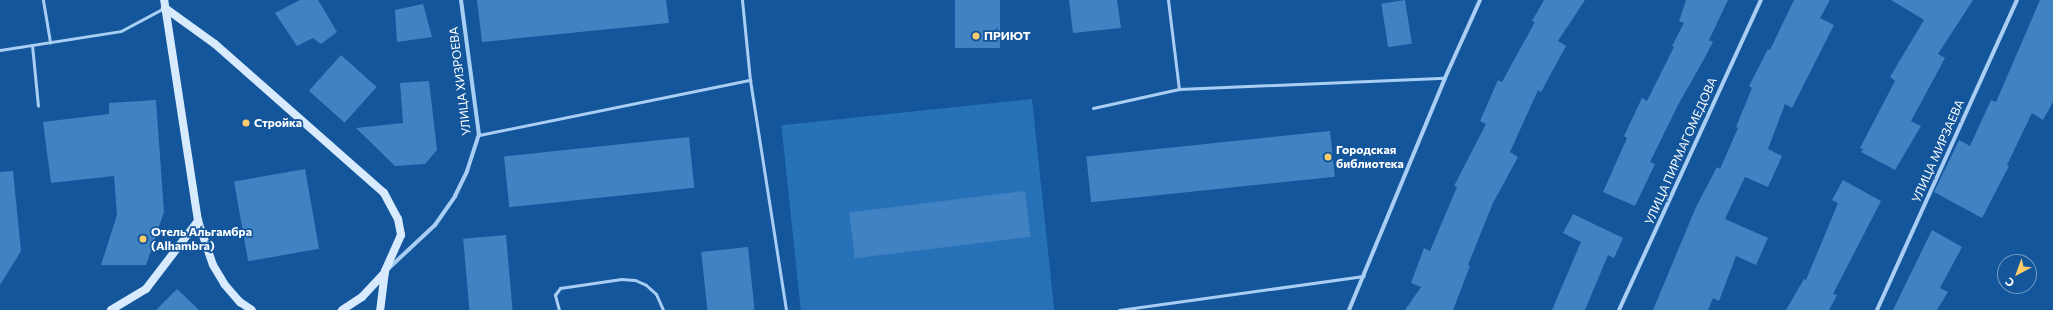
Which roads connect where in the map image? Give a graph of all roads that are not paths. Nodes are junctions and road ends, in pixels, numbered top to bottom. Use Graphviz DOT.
graph roads {
  1 [pos="43,0"];
  2 [pos="460,0"];
  3 [pos="742,0"];
  4 [pos="1168,0"];
  5 [pos="1480,0"];
  6 [pos="1761,0"];
  7 [pos="2017,0"];
  8 [pos="165,4"];
  9 [pos="50,42"];
  10 [pos="32,45"];
  11 [pos="0,50"];
  12 [pos="1444,78"];
  13 [pos="750,80"];
  14 [pos="1179,89"];
  15 [pos="38,106"];
  16 [pos="1093,108"];
  17 [pos="479,135"];
  18 [pos="198,221"];
  19 [pos="386,271"];
  20 [pos="1364,276"];
  21 [pos="111,310"];
  22 [pos="252,310"];
  23 [pos="342,310"];
  24 [pos="380,310"];
  25 [pos="559,310"];
  26 [pos="663,310"];
  27 [pos="786,310"];
  28 [pos="1119,310"];
  29 [pos="1349,310"];
  30 [pos="1620,310"];
  31 [pos="1876,310"];
  1 -- 9 [label="lane"];
  2 -- 17 [label="street, УЛИЦА ХИЗРОЕВА"];
  3 -- 13 [label="lane"];
  4 -- 14 [label="lane"];
  5 -- 12 [label="street"];
  6 -- 30 [label="street, УЛИЦА ПИРМАГОМЕДОВА"];
  7 -- 31 [label="street, УЛИЦА МИРЗАЕВА"];
  8 -- 9 [label="lane"];
  8 -- 18 [label="main road"];
  8 -- 19 [label="main road"];
  9 -- 10 [label="lane"];
  10 -- 11 [label="lane"];
  10 -- 15 [label="lane"];
  12 -- 14 [label="lane"];
  12 -- 20 [label="street"];
  13 -- 17 [label="lane"];
  13 -- 27 [label="lane"];
  14 -- 16 [label="lane"];
  17 -- 19 [label="street, УЛИЦА ХИЗРОЕВА"];
  18 -- 21 [label="main road"];
  18 -- 22 [label="main road"];
  19 -- 23 [label="main road"];
  19 -- 24 [label="main road"];
  20 -- 28 [label="lane"];
  20 -- 29 [label="street"];
  25 -- 26 [label="lane"];
}
